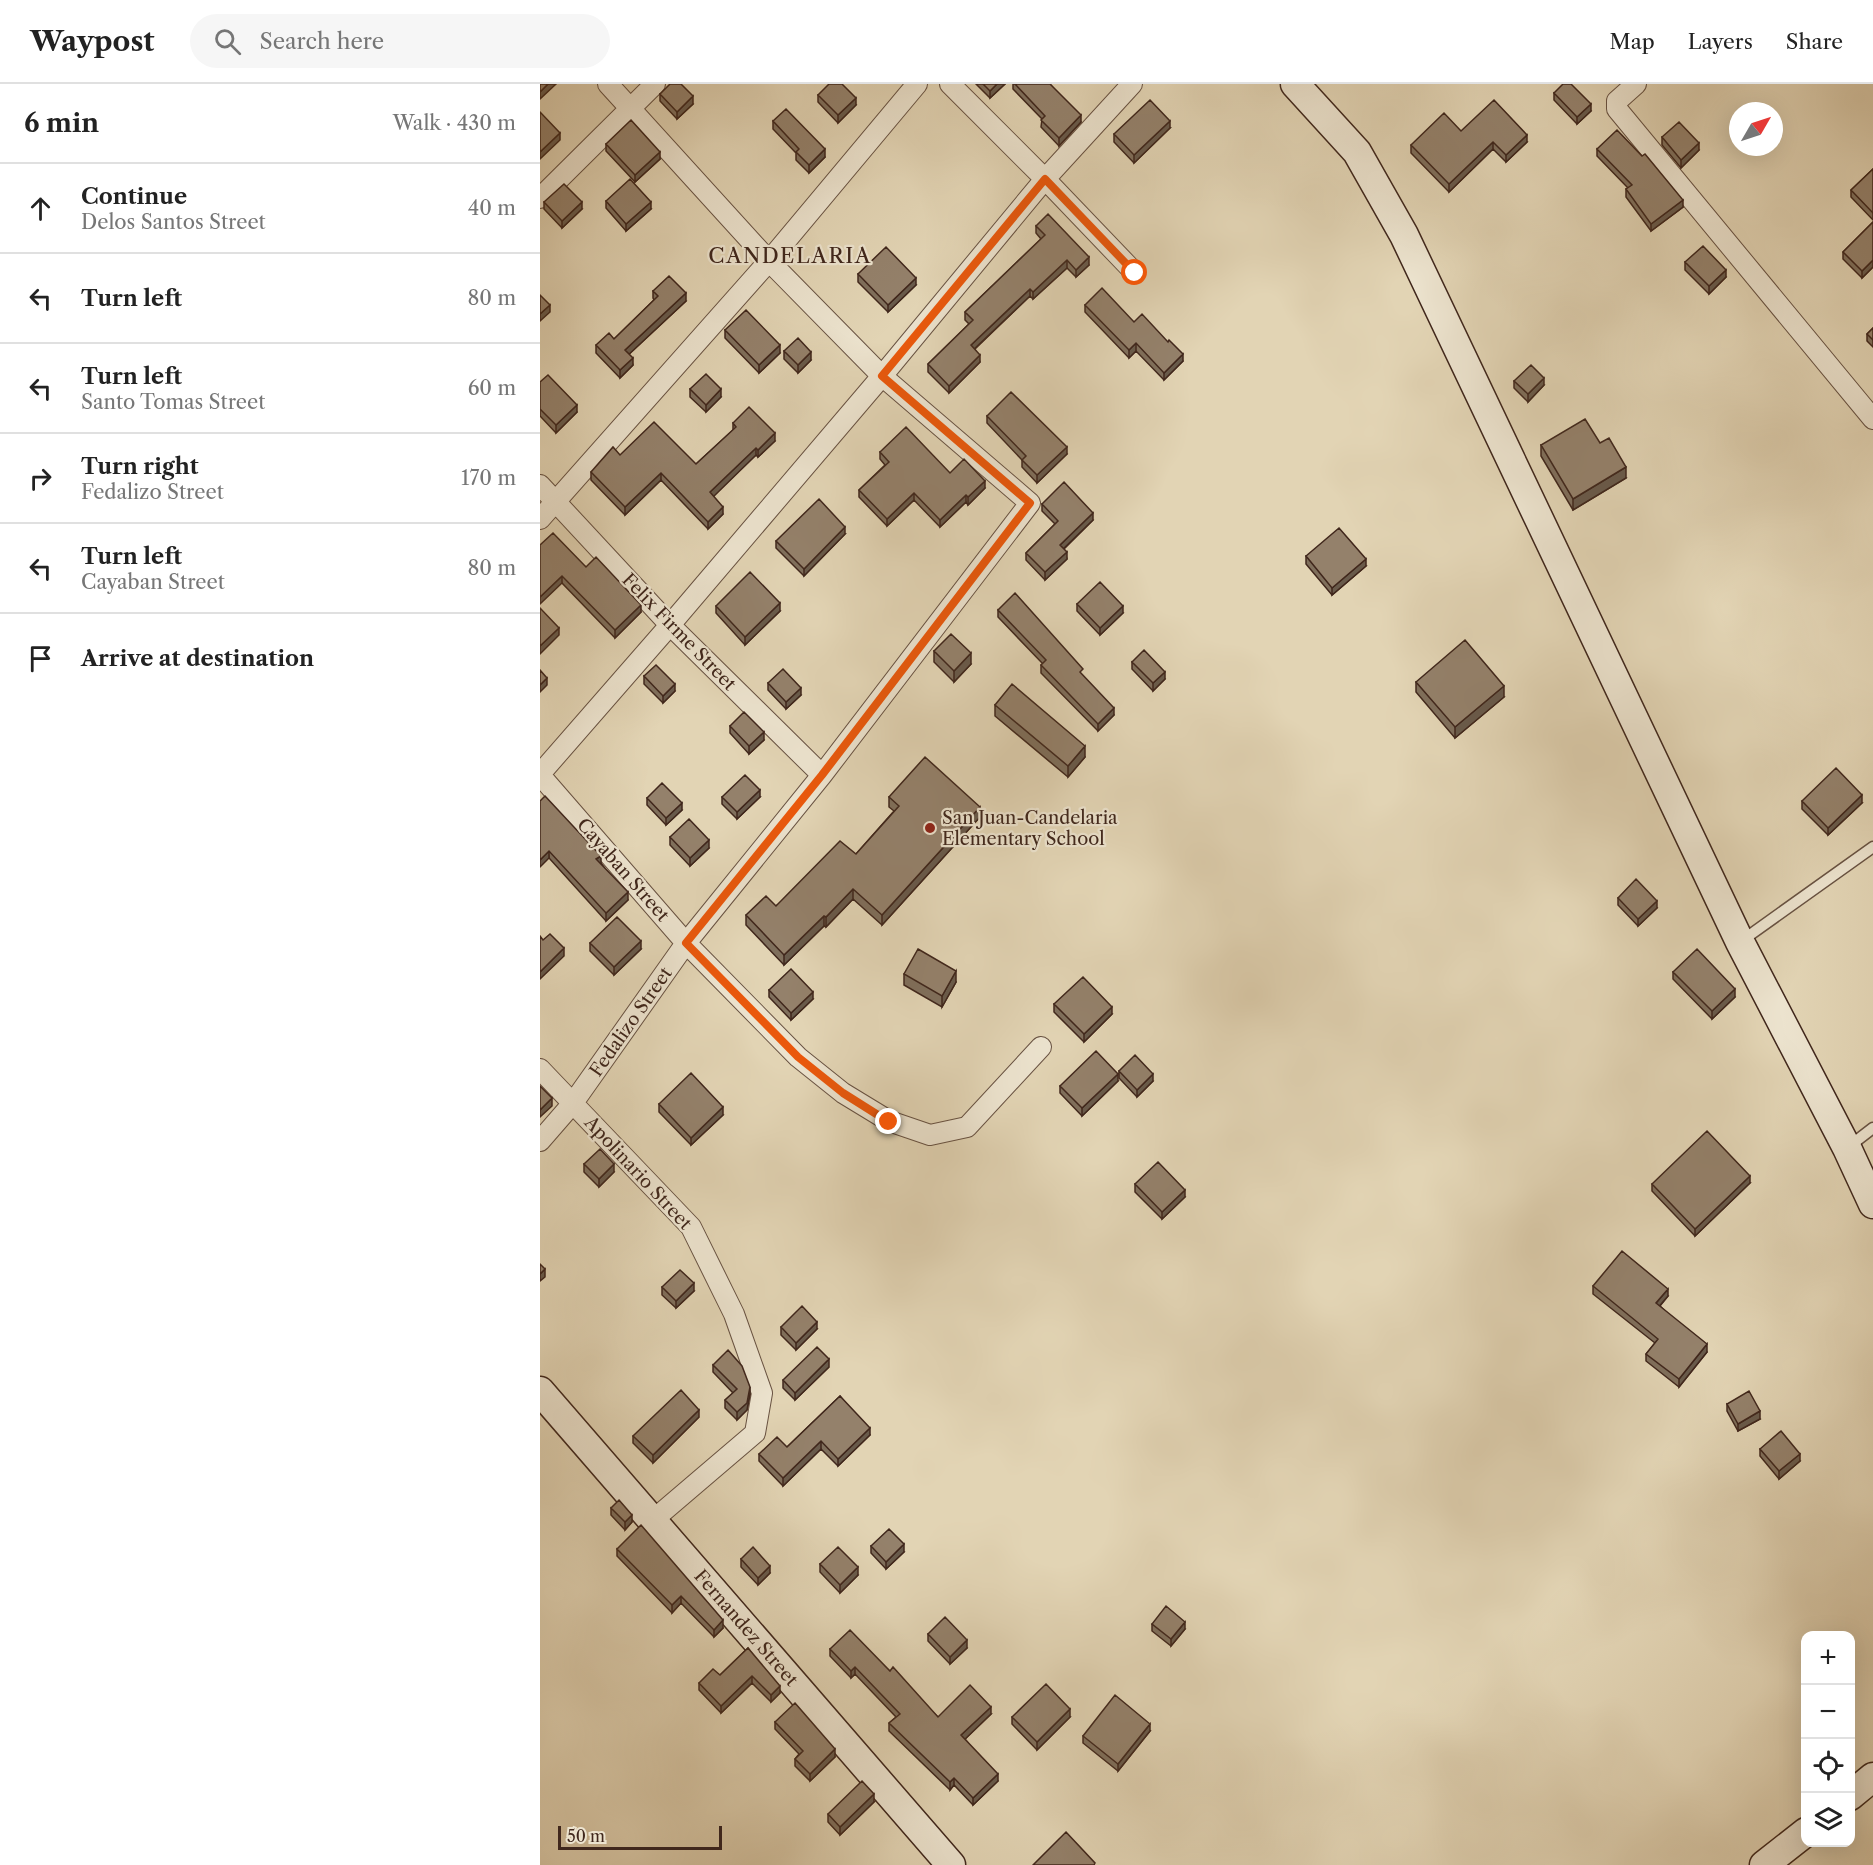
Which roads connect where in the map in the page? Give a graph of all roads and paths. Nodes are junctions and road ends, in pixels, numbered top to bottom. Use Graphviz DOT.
graph roads {
  1 [pos="608,84"];
  2 [pos="655,84"];
  3 [pos="918,84"];
  4 [pos="950,84"];
  5 [pos="1131,84"];
  6 [pos="1295,84"];
  7 [pos="1636,84"];
  8 [pos="630,108"];
  9 [pos="1045,179"];
  10 [pos="540,198"];
  11 [pos="769,261"];
  12 [pos="1135,273"];
  13 [pos="882,376"];
  14 [pos="1873,419"];
  15 [pos="540,485"];
  16 [pos="555,502"];
  17 [pos="540,519"];
  18 [pos="670,625"];
  19 [pos="540,775"];
  20 [pos="822,775"];
  21 [pos="1873,847"];
  22 [pos="1740,942"];
  23 [pos="686,943"];
  24 [pos="1041,1047"];
  25 [pos="540,1069"];
  26 [pos="573,1103"];
  27 [pos="1873,1128"];
  28 [pos="540,1141"];
  29 [pos="1847,1148"];
  30 [pos="1873,1204"];
  31 [pos="540,1391"];
  32 [pos="653,1520"];
  33 [pos="1873,1777"];
  34 [pos="1854,1793"];
  35 [pos="1801,1836"];
  36 [pos="951,1865"];
  37 [pos="1764,1865"];
  1 -- 8 [label="street"];
  2 -- 8 [label="street"];
  3 -- 11 [label="street"];
  4 -- 9 [label="street"];
  5 -- 9 [label="street"];
  6 -- 22 [label="street"];
  7 -- 14 [label="street"];
  8 -- 10 [label="street"];
  8 -- 11 [label="street"];
  9 -- 12 [label="street"];
  9 -- 13 [label="street"];
  11 -- 13 [label="street"];
  11 -- 16 [label="street"];
  13 -- 18 [label="street"];
  13 -- 20 [label="street, Fedalizo Street"];
  15 -- 16 [label="street, Felix Firme Street"];
  16 -- 17 [label="street"];
  16 -- 18 [label="street, Felix Firme Street"];
  18 -- 19 [label="street"];
  18 -- 20 [label="street, Felix Firme Street"];
  19 -- 23 [label="street, Cayaban Street"];
  20 -- 23 [label="street, Fedalizo Street"];
  21 -- 22 [label="lane"];
  22 -- 29 [label="street"];
  23 -- 24 [label="street, Cayaban Street"];
  23 -- 26 [label="street, Fedalizo Street"];
  25 -- 26 [label="street, Apolinario Street"];
  26 -- 28 [label="street, Fedalizo Street"];
  26 -- 32 [label="street, Apolinario Street"];
  27 -- 29 [label="lane"];
  29 -- 30 [label="street"];
  31 -- 32 [label="street, Fernandez Street"];
  32 -- 36 [label="street, Fernandez Street"];
  33 -- 34 [label="street"];
  35 -- 37 [label="street"];
}
